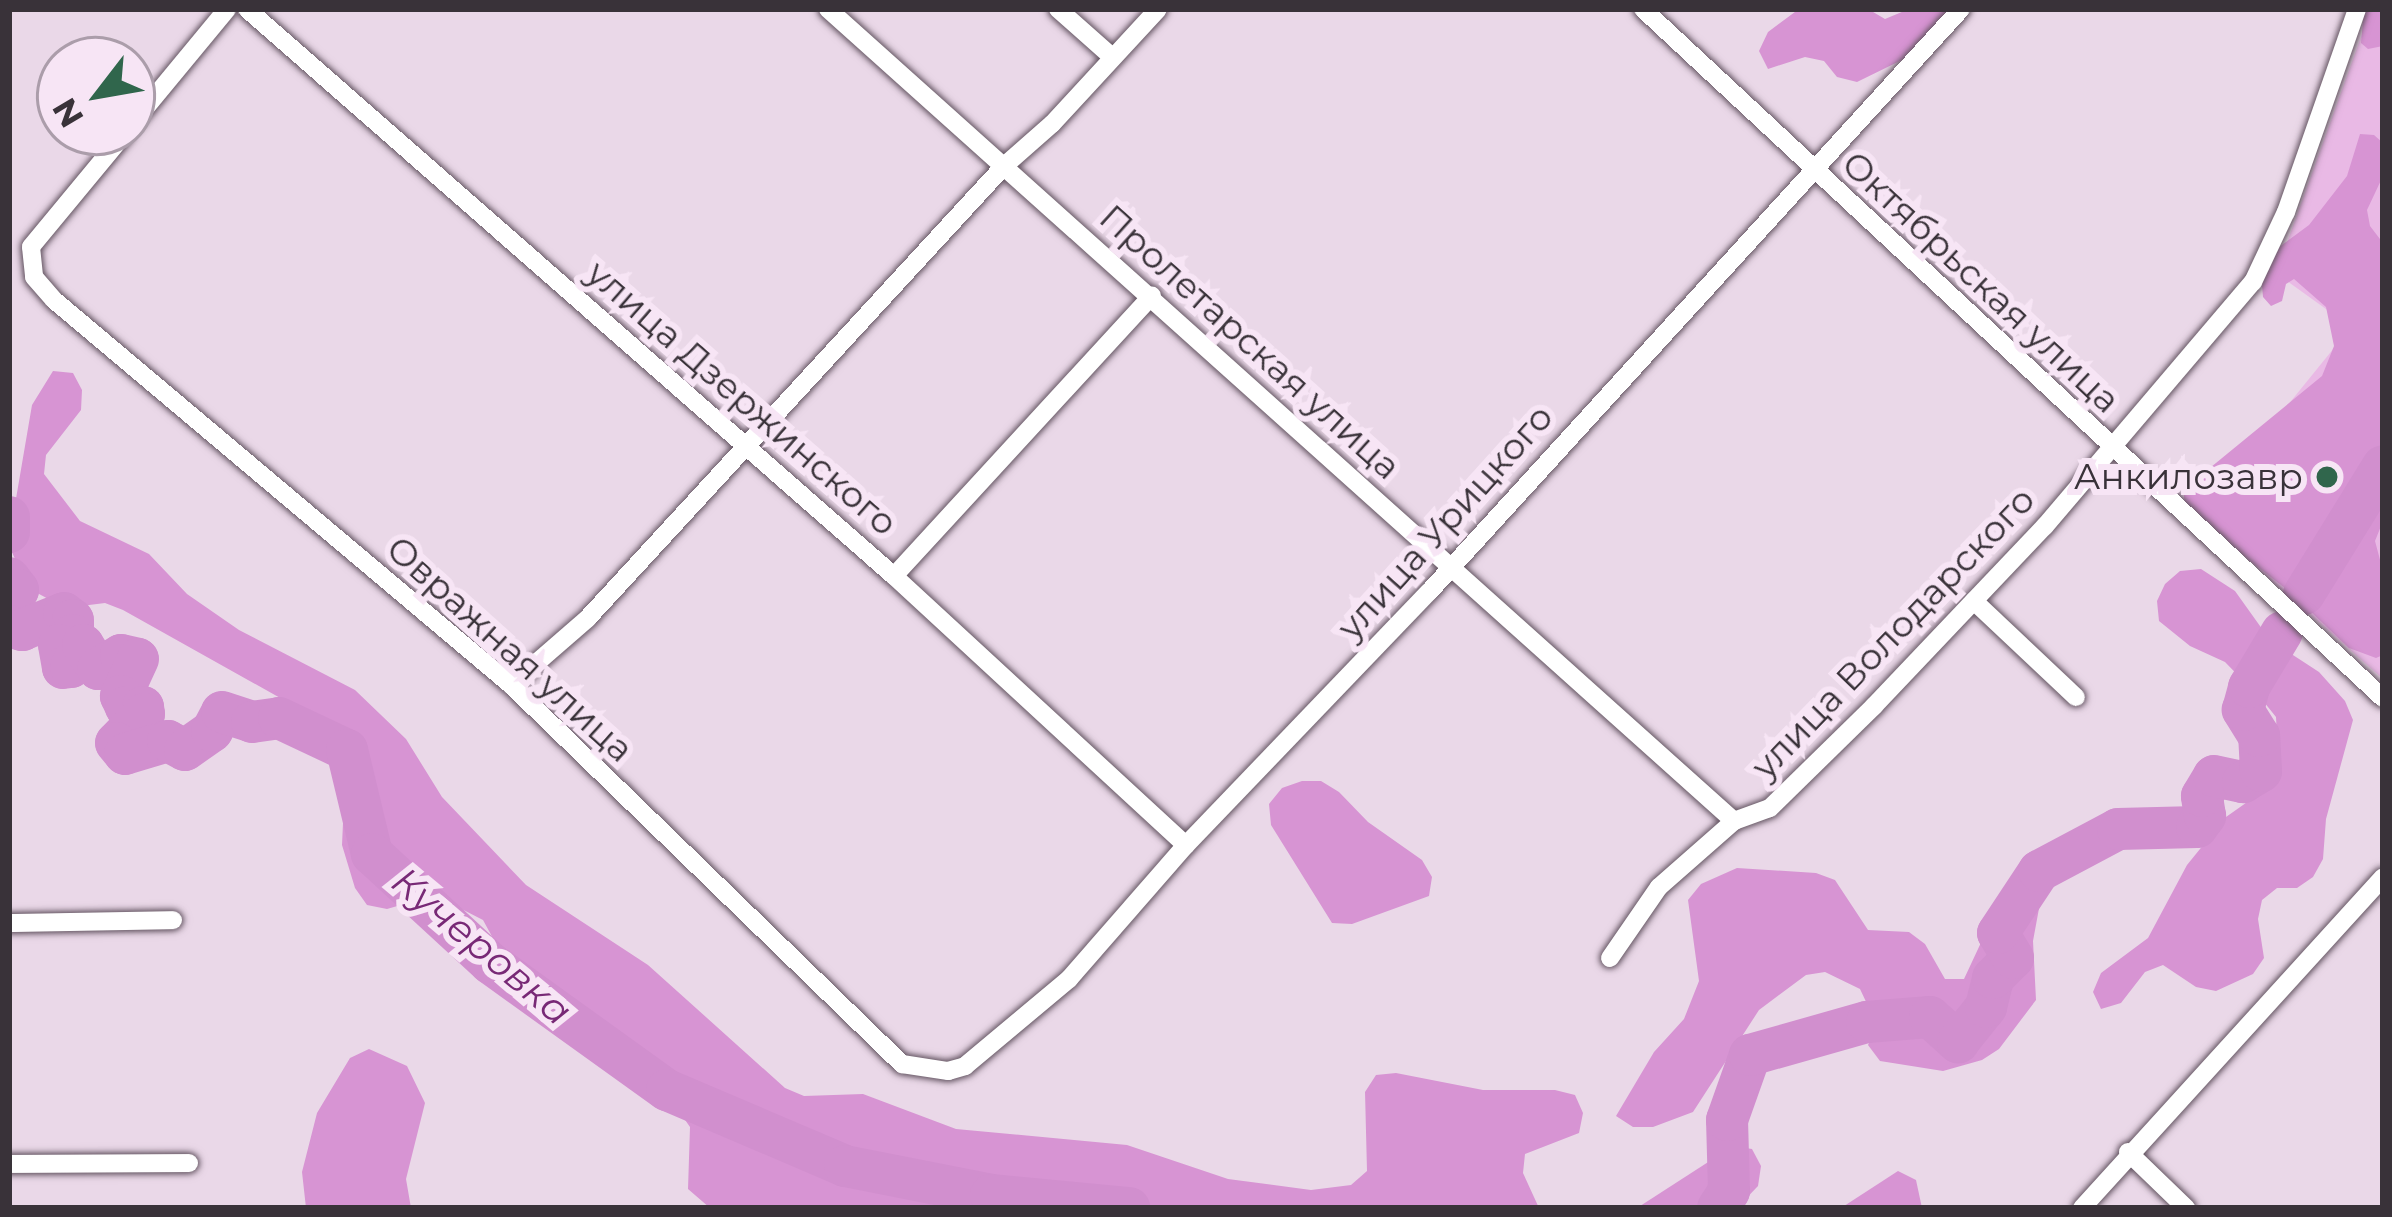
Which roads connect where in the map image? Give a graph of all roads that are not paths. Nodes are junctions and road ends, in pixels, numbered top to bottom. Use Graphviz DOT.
graph roads {
  1 [pos="226,9"];
  2 [pos="247,9"];
  3 [pos="828,9"];
  4 [pos="1058,9"];
  5 [pos="1158,9"];
  6 [pos="1643,9"];
  7 [pos="1961,9"];
  8 [pos="2356,9"];
  9 [pos="1112,57"];
  10 [pos="156,95"];
  11 [pos="105,156"];
  12 [pos="1003,167"];
  13 [pos="1811,171"];
  14 [pos="1152,295"];
  15 [pos="748,447"];
  16 [pos="2113,449"];
  17 [pos="1448,566"];
  18 [pos="894,576"];
  19 [pos="1974,601"];
  20 [pos="511,686"];
  21 [pos="2076,697"];
  22 [pos="2383,698"];
  23 [pos="1734,821"];
  24 [pos="1186,845"];
  25 [pos="2383,877"];
  26 [pos="173,920"];
  27 [pos="9,923"];
  28 [pos="1610,958"];
  29 [pos="965,1066"];
  30 [pos="2128,1152"];
  31 [pos="189,1163"];
  32 [pos="9,1164"];
  33 [pos="2082,1208"];
  34 [pos="2186,1208"];
  1 -- 10 [label="street"];
  2 -- 15 [label="street, улица Дзержинского"];
  3 -- 12 [label="street, Пролетарская улица"];
  4 -- 9 [label="street"];
  5 -- 9 [label="street"];
  6 -- 13 [label="street, Октябрьская улица"];
  7 -- 13 [label="street, улица Урицкого"];
  8 -- 16 [label="street, улица Володарского"];
  9 -- 12 [label="street"];
  11 -- 20 [label="street, Овражная улица"];
  12 -- 14 [label="street, Пролетарская улица"];
  12 -- 15 [label="street"];
  13 -- 16 [label="street, Октябрьская улица"];
  13 -- 17 [label="street, улица Урицкого"];
  14 -- 17 [label="street, Пролетарская улица"];
  14 -- 18 [label="street"];
  15 -- 18 [label="street, улица Дзержинского"];
  15 -- 20 [label="street"];
  16 -- 19 [label="street, улица Володарского"];
  16 -- 22 [label="street, Октябрьская улица"];
  17 -- 23 [label="street, Пролетарская улица"];
  17 -- 24 [label="street, улица Урицкого"];
  18 -- 24 [label="street, улица Дзержинского"];
  19 -- 21 [label="street"];
  19 -- 23 [label="street, улица Володарского"];
  20 -- 29 [label="street, Овражная улица"];
  23 -- 28 [label="street, улица Володарского"];
  24 -- 29 [label="street, улица Урицкого"];
  25 -- 30 [label="street"];
  26 -- 27 [label="street"];
  30 -- 33 [label="street"];
  30 -- 34 [label="street"];
  31 -- 32 [label="street"];
}
